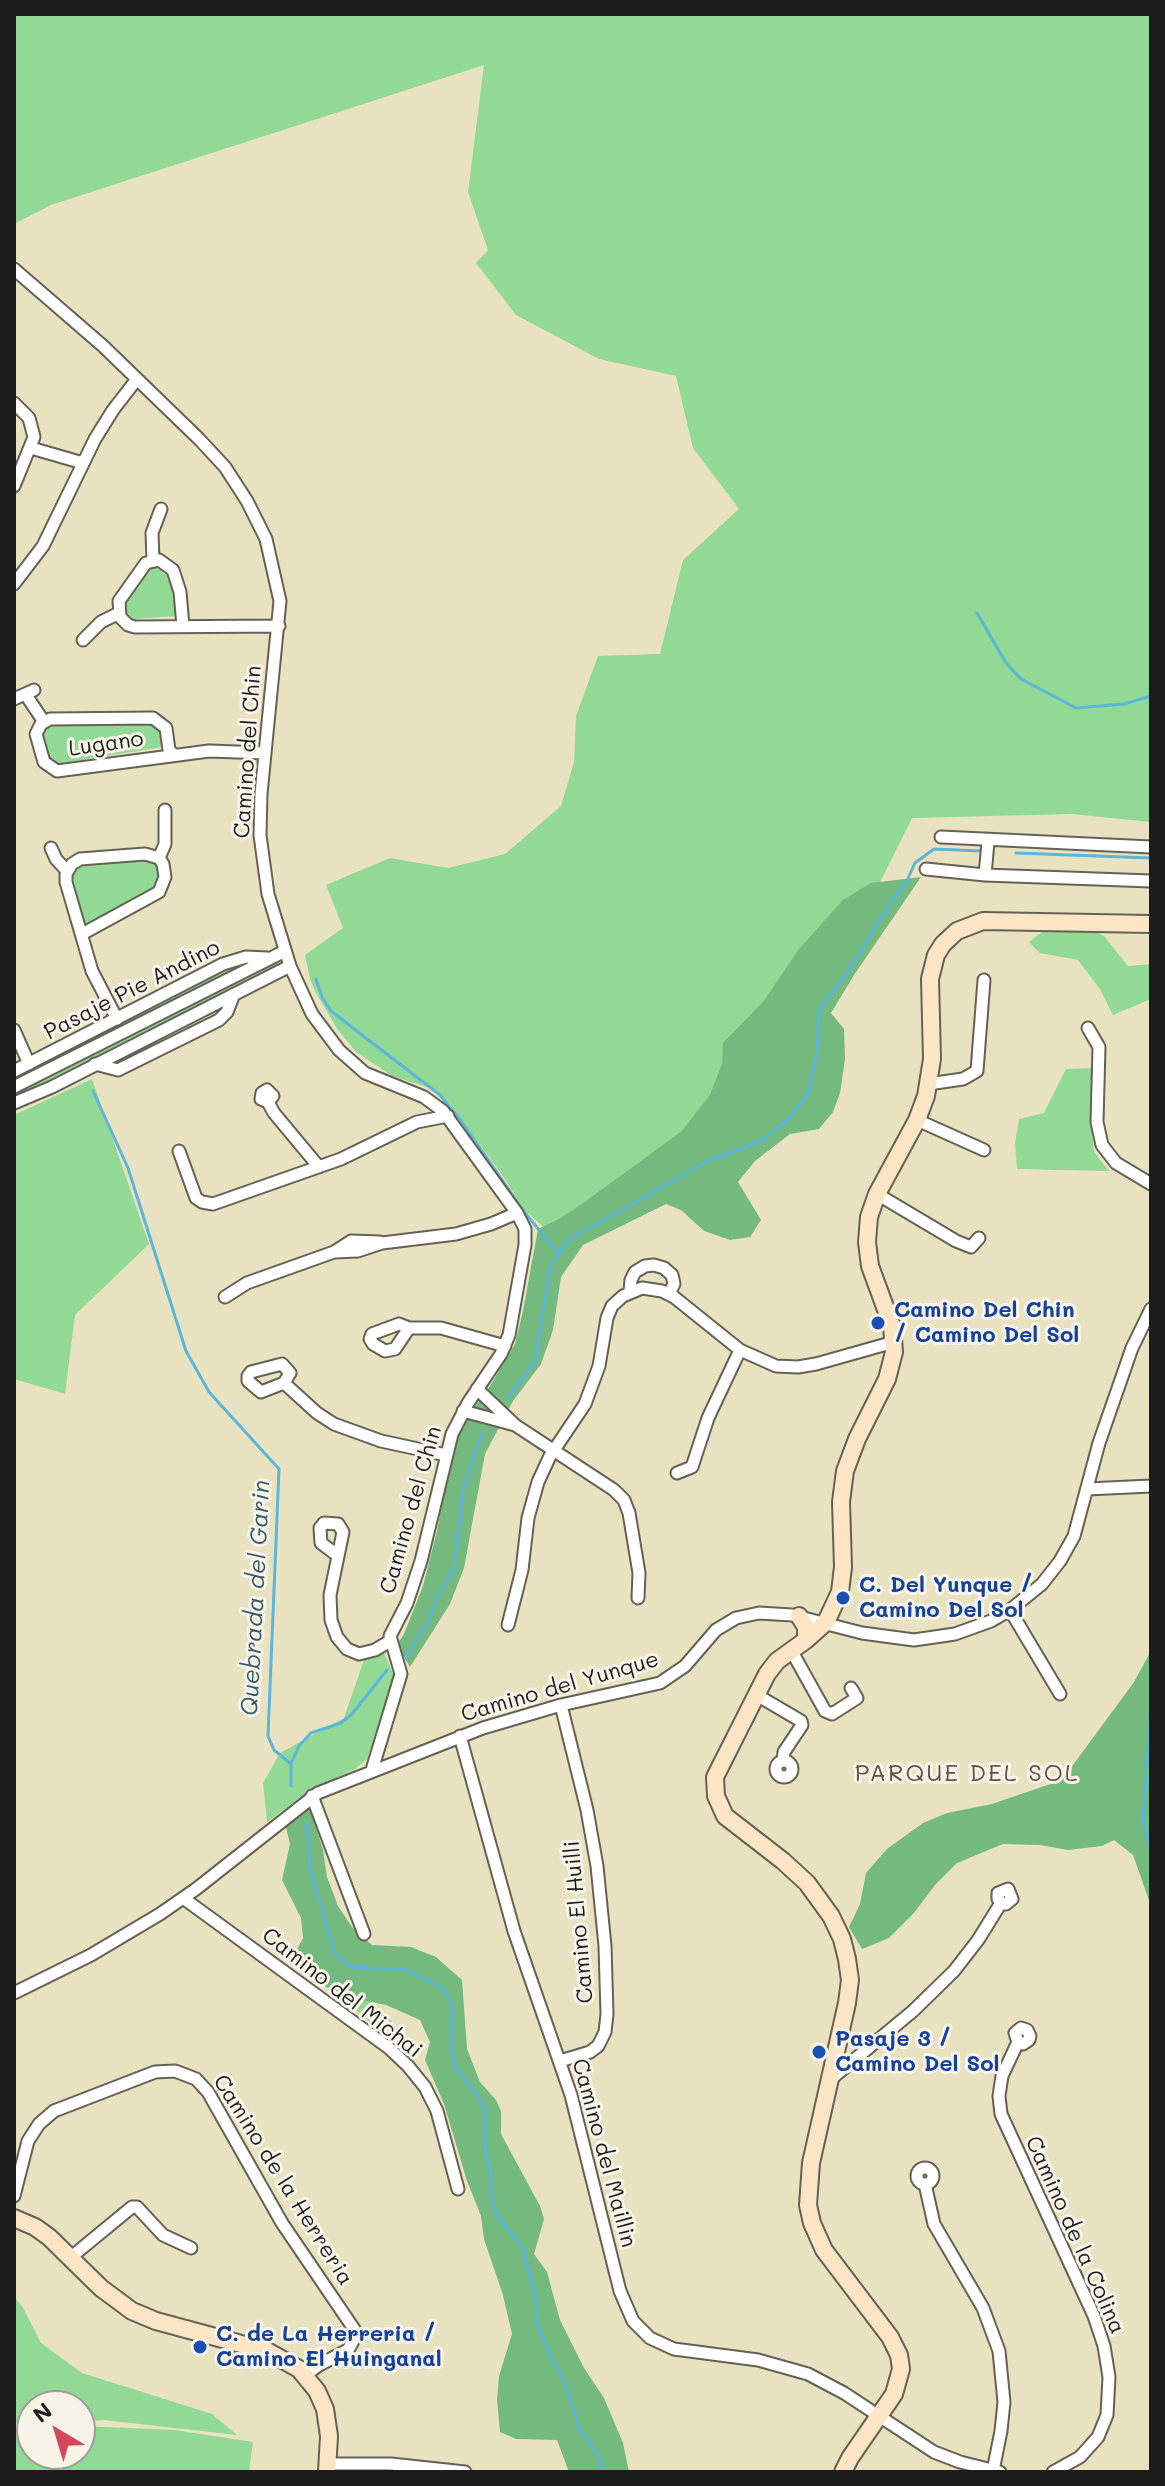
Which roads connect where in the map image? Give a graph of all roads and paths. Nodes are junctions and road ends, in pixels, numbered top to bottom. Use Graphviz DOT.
graph roads {
  1 [pos="14,269"];
  2 [pos="137,379"];
  3 [pos="14,403"];
  4 [pos="31,448"];
  5 [pos="83,463"];
  6 [pos="15,483"];
  7 [pos="161,509"];
  8 [pos="153,560"];
  9 [pos="14,584"];
  10 [pos="119,613"];
  11 [pos="183,626"];
  12 [pos="279,626"];
  13 [pos="83,640"];
  14 [pos="25,695"];
  15 [pos="44,722"];
  16 [pos="265,753"];
  17 [pos="173,754"];
  18 [pos="165,810"];
  19 [pos="941,837"];
  20 [pos="988,842"];
  21 [pos="1151,847"];
  22 [pos="51,848"];
  23 [pos="159,858"];
  24 [pos="926,869"];
  25 [pos="67,871"];
  26 [pos="985,875"];
  27 [pos="1151,881"];
  28 [pos="1151,924"];
  29 [pos="82,934"];
  30 [pos="285,951"];
  31 [pos="270,958"];
  32 [pos="290,966"];
  33 [pos="984,980"];
  34 [pos="117,1019"];
  35 [pos="1088,1028"];
  36 [pos="14,1030"];
  37 [pos="29,1064"];
  38 [pos="14,1071"];
  39 [pos="928,1084"];
  40 [pos="14,1087"];
  41 [pos="268,1102"];
  42 [pos="433,1102"];
  43 [pos="14,1103"];
  44 [pos="448,1116"];
  45 [pos="917,1120"];
  46 [pos="417,1122"];
  47 [pos="984,1150"];
  48 [pos="179,1151"];
  49 [pos="319,1167"];
  50 [pos="1151,1184"];
  51 [pos="877,1194"];
  52 [pos="517,1213"];
  53 [pos="979,1238"];
  54 [pos="630,1291"];
  55 [pos="669,1294"];
  56 [pos="225,1297"];
  57 [pos="1151,1309"];
  58 [pos="409,1328"];
  59 [pos="894,1342"];
  60 [pos="505,1346"];
  61 [pos="740,1350"];
  62 [pos="284,1383"];
  63 [pos="477,1389"];
  64 [pos="463,1411"];
  65 [pos="515,1425"];
  66 [pos="555,1450"];
  67 [pos="446,1455"];
  68 [pos="677,1473"];
  69 [pos="1151,1486"];
  70 [pos="1087,1489"];
  71 [pos="337,1555"];
  72 [pos="638,1598"];
  73 [pos="1010,1610"];
  74 [pos="799,1616"];
  75 [pos="826,1622"];
  76 [pos="508,1625"];
  77 [pos="806,1640"];
  78 [pos="390,1641"];
  79 [pos="791,1650"];
  80 [pos="851,1688"];
  81 [pos="755,1694"];
  82 [pos="1060,1694"];
  83 [pos="561,1705"];
  84 [pos="460,1736"];
  85 [pos="783,1761"];
  86 [pos="372,1770"];
  87 [pos="312,1796"];
  88 [pos="183,1898"];
  89 [pos="1001,1903"];
  90 [pos="364,1934"];
  91 [pos="14,1993"];
  92 [pos="1018,2042"];
  93 [pos="560,2061"];
  94 [pos="830,2079"];
  95 [pos="925,2184"];
  96 [pos="458,2189"];
  97 [pos="14,2196"];
  98 [pos="14,2218"];
  99 [pos="191,2248"];
  100 [pos="70,2258"];
  101 [pos="306,2375"];
  102 [pos="878,2417"];
  103 [pos="327,2468"];
  104 [pos="996,2471"];
  105 [pos="465,2472"];
  106 [pos="843,2472"];
  107 [pos="1053,2472"];
  1 -- 2 [label="street, Camino del Chin"];
  2 -- 5 [label="street"];
  2 -- 12 [label="street, Camino del Chin"];
  3 -- 4 [label="street"];
  4 -- 5 [label="street"];
  4 -- 6 [label="street"];
  5 -- 9 [label="street"];
  7 -- 8 [label="street"];
  8 -- 10 [label="street"];
  8 -- 11 [label="street"];
  10 -- 11 [label="street"];
  10 -- 13 [label="street"];
  11 -- 12 [label="street"];
  12 -- 16 [label="street, Camino del Chin"];
  14 -- 15 [label="street, Lugano"];
  15 -- 17 [label="street, Lugano"];
  15 -- 17 [label="street, Lugano"];
  16 -- 17 [label="street, Lugano"];
  16 -- 30 [label="street, Camino del Chin"];
  18 -- 23 [label="street"];
  19 -- 20 [label="street"];
  20 -- 21 [label="street"];
  20 -- 26 [label="street"];
  22 -- 25 [label="street"];
  23 -- 25 [label="street"];
  23 -- 29 [label="street"];
  24 -- 26 [label="street"];
  25 -- 29 [label="street"];
  26 -- 27 [label="street"];
  28 -- 39 [label="street"];
  29 -- 34 [label="street"];
  30 -- 31 [label="street"];
  30 -- 32 [label="street, Camino del Chin"];
  31 -- 34 [label="street, Pasaje Pie Andino"];
  31 -- 40 [label="street"];
  32 -- 42 [label="street, Camino del Chin"];
  32 -- 43 [label="street"];
  33 -- 39 [label="street"];
  34 -- 37 [label="street, Pasaje Pie Andino"];
  35 -- 50 [label="street"];
  36 -- 37 [label="street"];
  37 -- 38 [label="street, Pasaje Pie Andino"];
  39 -- 45 [label="street"];
  41 -- 49 [label="street"];
  42 -- 44 [label="street, Camino del Chin"];
  42 -- 46 [label="street"];
  44 -- 46 [label="street"];
  44 -- 52 [label="street, Camino del Chin"];
  45 -- 47 [label="street"];
  45 -- 51 [label="street"];
  46 -- 49 [label="street"];
  48 -- 49 [label="street"];
  51 -- 53 [label="street"];
  51 -- 59 [label="street"];
  52 -- 56 [label="street"];
  52 -- 60 [label="street, Camino del Chin"];
  54 -- 55 [label="street"];
  54 -- 55 [label="street"];
  54 -- 66 [label="street"];
  55 -- 61 [label="street"];
  57 -- 70 [label="street, Camino del Yunque"];
  58 -- 60 [label="street"];
  59 -- 61 [label="street"];
  59 -- 75 [label="street"];
  60 -- 63 [label="street, Camino del Chin"];
  61 -- 68 [label="street"];
  62 -- 67 [label="street"];
  63 -- 64 [label="street, Camino del Chin"];
  63 -- 65 [label="street"];
  64 -- 65 [label="street"];
  64 -- 67 [label="street, Camino del Chin"];
  65 -- 66 [label="street"];
  66 -- 72 [label="street"];
  66 -- 76 [label="street"];
  67 -- 78 [label="street, Camino del Chin"];
  69 -- 70 [label="street"];
  70 -- 73 [label="street, Camino del Yunque"];
  71 -- 78 [label="street"];
  73 -- 75 [label="street, Camino del Yunque"];
  73 -- 82 [label="street"];
  74 -- 75 [label="street, Camino del Yunque"];
  74 -- 77 [label="street"];
  74 -- 83 [label="street, Camino del Yunque"];
  75 -- 77 [label="street"];
  77 -- 79 [label="street"];
  78 -- 86 [label="street"];
  79 -- 80 [label="street"];
  79 -- 81 [label="street"];
  81 -- 85 [label="street"];
  81 -- 94 [label="street"];
  83 -- 84 [label="street, Camino del Yunque"];
  83 -- 93 [label="street, Camino El Huilli"];
  84 -- 86 [label="street, Camino del Yunque"];
  84 -- 93 [label="street, Camino del Maillin"];
  86 -- 87 [label="street, Camino del Yunque"];
  87 -- 88 [label="street, Camino del Yunque"];
  87 -- 90 [label="street"];
  88 -- 91 [label="street, Camino del Yunque"];
  88 -- 96 [label="street, Camino del Michai"];
  89 -- 94 [label="street"];
  92 -- 107 [label="street, Camino de la Colina"];
  93 -- 102 [label="street, Camino del Maillin"];
  94 -- 102 [label="street"];
  95 -- 104 [label="street"];
  97 -- 101 [label="street, Camino de la Herreria"];
  98 -- 100 [label="street"];
  99 -- 100 [label="street"];
  100 -- 101 [label="street"];
  101 -- 103 [label="street"];
  102 -- 104 [label="street"];
  102 -- 106 [label="street"];
  103 -- 105 [label="street"];
}
